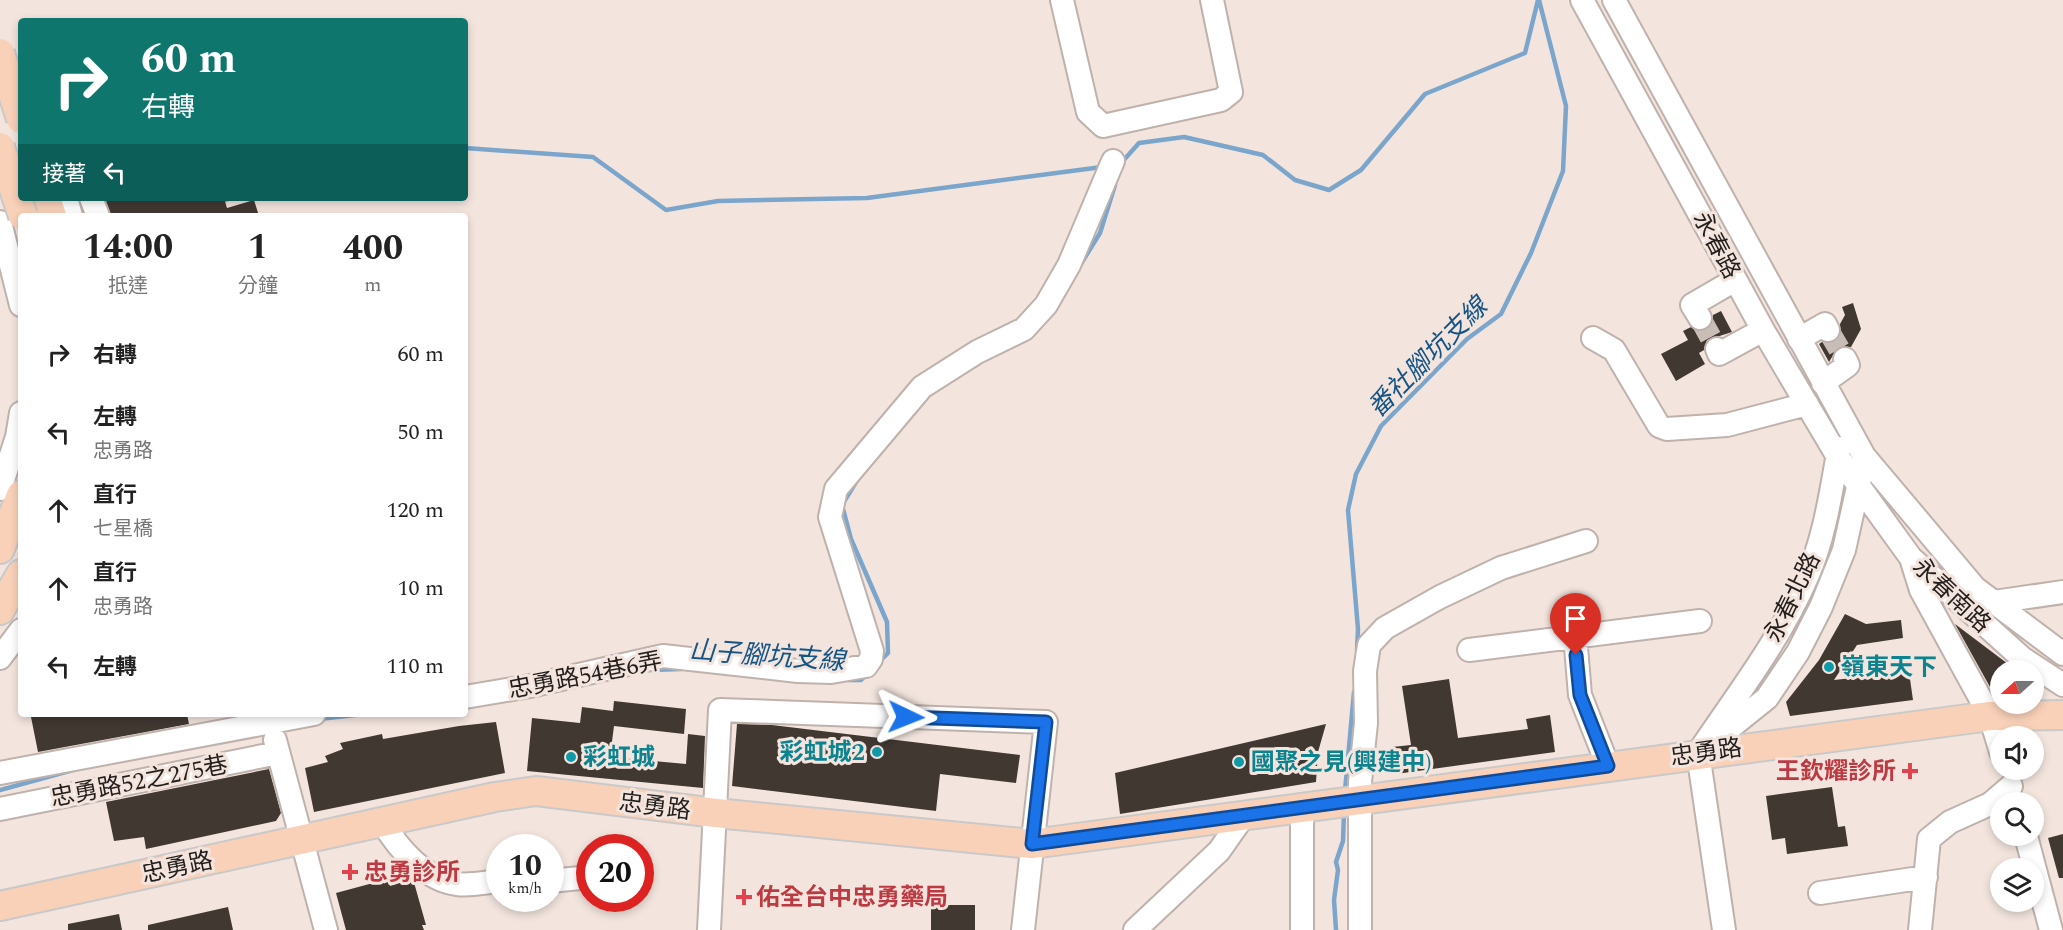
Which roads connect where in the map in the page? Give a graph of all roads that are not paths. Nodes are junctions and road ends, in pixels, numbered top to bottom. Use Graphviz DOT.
graph roads {
  1 [pos="1062,0"];
  2 [pos="1212,0"];
  3 [pos="1582,0"];
  4 [pos="1614,0"];
  5 [pos="0,53"];
  6 [pos="0,69"];
  7 [pos="18,70"];
  8 [pos="18,110"];
  9 [pos="0,147"];
  10 [pos="1113,160"];
  11 [pos="18,190"];
  12 [pos="0,194"];
  13 [pos="18,201"];
  14 [pos="0,222"];
  15 [pos="1736,280"];
  16 [pos="18,293"];
  17 [pos="1700,318"];
  18 [pos="1762,330"];
  19 [pos="1828,330"];
  20 [pos="1593,338"];
  21 [pos="1799,339"];
  22 [pos="1717,349"];
  23 [pos="1845,359"];
  24 [pos="1823,383"];
  25 [pos="1807,404"];
  26 [pos="1844,423"];
  27 [pos="18,431"];
  28 [pos="1864,456"];
  29 [pos="1838,458"];
  30 [pos="1859,487"];
  31 [pos="0,489"];
  32 [pos="18,503"];
  33 [pos="1586,541"];
  34 [pos="0,549"];
  35 [pos="1911,558"];
  36 [pos="18,579"];
  37 [pos="2063,592"];
  38 [pos="1994,602"];
  39 [pos="0,610"];
  40 [pos="1700,621"];
  41 [pos="18,634"];
  42 [pos="1575,636"];
  43 [pos="1469,650"];
  44 [pos="2063,654"];
  45 [pos="0,658"];
  46 [pos="2063,685"];
  47 [pos="468,696"];
  48 [pos="2063,715"];
  49 [pos="1990,716"];
  50 [pos="300,717"];
  51 [pos="235,721"];
  52 [pos="271,723"];
  53 [pos="1993,726"];
  54 [pos="278,753"];
  55 [pos="1698,753"];
  56 [pos="1608,766"];
  57 [pos="0,773"];
  58 [pos="2011,786"];
  59 [pos="1355,801"];
  60 [pos="1310,806"];
  61 [pos="0,809"];
  62 [pos="716,813"];
  63 [pos="1245,814"];
  64 [pos="383,823"];
  65 [pos="304,839"];
  66 [pos="1032,844"];
  67 [pos="2029,846"];
  68 [pos="1926,877"];
  69 [pos="486,882"];
  70 [pos="1820,893"];
  71 [pos="0,906"];
  72 [pos="326,930"];
  73 [pos="709,930"];
  74 [pos="1023,930"];
  75 [pos="1135,930"];
  76 [pos="1302,930"];
  77 [pos="1360,930"];
  78 [pos="1724,930"];
  79 [pos="1920,930"];
  80 [pos="2050,930"];
  1 -- 2 [label="street"];
  3 -- 15 [label="street, 永春路"];
  4 -- 21 [label="street, 永春路"];
  5 -- 8 [label="main road, bridge"];
  6 -- 7 [label="street"];
  9 -- 13 [label="main road, bridge"];
  10 -- 47 [label="street, 忠勇路54巷6弄"];
  11 -- 12 [label="street"];
  14 -- 16 [label="street"];
  15 -- 17 [label="street"];
  15 -- 18 [label="street, 永春路"];
  18 -- 22 [label="street"];
  18 -- 25 [label="street, 永春路"];
  19 -- 21 [label="street"];
  20 -- 25 [label="street"];
  21 -- 24 [label="street, 永春路"];
  23 -- 24 [label="street"];
  24 -- 26 [label="street, 永春路"];
  25 -- 29 [label="street, 永春路"];
  26 -- 28 [label="street, 永春路"];
  26 -- 29 [label="street, 永春北路"];
  27 -- 31 [label="street"];
  28 -- 30 [label="street, 永春北路"];
  28 -- 38 [label="street, 永春南路"];
  29 -- 30 [label="street, 永春路"];
  29 -- 55 [label="street, 永春北路"];
  30 -- 35 [label="street, 永春南路"];
  30 -- 55 [label="street, 永春北路"];
  32 -- 34 [label="main road"];
  33 -- 59 [label="street"];
  35 -- 46 [label="street, 永春南路"];
  35 -- 49 [label="street"];
  36 -- 39 [label="main road"];
  37 -- 38 [label="street"];
  38 -- 44 [label="street, 永春南路"];
  40 -- 42 [label="street"];
  41 -- 45 [label="street"];
  42 -- 43 [label="street"];
  42 -- 56 [label="street"];
  48 -- 49 [label="main road, 忠勇路"];
  49 -- 53 [label="street"];
  49 -- 55 [label="main road, 忠勇路"];
  50 -- 52 [label="street"];
  51 -- 52 [label="street"];
  51 -- 57 [label="street"];
  52 -- 54 [label="street"];
  54 -- 61 [label="street, 忠勇路52之275巷"];
  54 -- 65 [label="street"];
  55 -- 56 [label="main road, 忠勇路"];
  55 -- 78 [label="street"];
  56 -- 59 [label="main road, 忠勇路"];
  58 -- 68 [label="street"];
  59 -- 60 [label="main road, 忠勇路"];
  59 -- 77 [label="street"];
  60 -- 63 [label="main road, 忠勇路"];
  60 -- 76 [label="street"];
  62 -- 64 [label="main road, 忠勇路"];
  62 -- 66 [label="main road, 忠勇路"];
  62 -- 66 [label="street"];
  62 -- 73 [label="street"];
  63 -- 66 [label="main road, 忠勇路"];
  63 -- 75 [label="street"];
  64 -- 65 [label="main road, 忠勇路"];
  64 -- 69 [label="street"];
  65 -- 71 [label="main road, 忠勇路"];
  65 -- 72 [label="street"];
  66 -- 74 [label="street"];
  67 -- 80 [label="street"];
  68 -- 70 [label="street"];
  68 -- 79 [label="street"];
}
